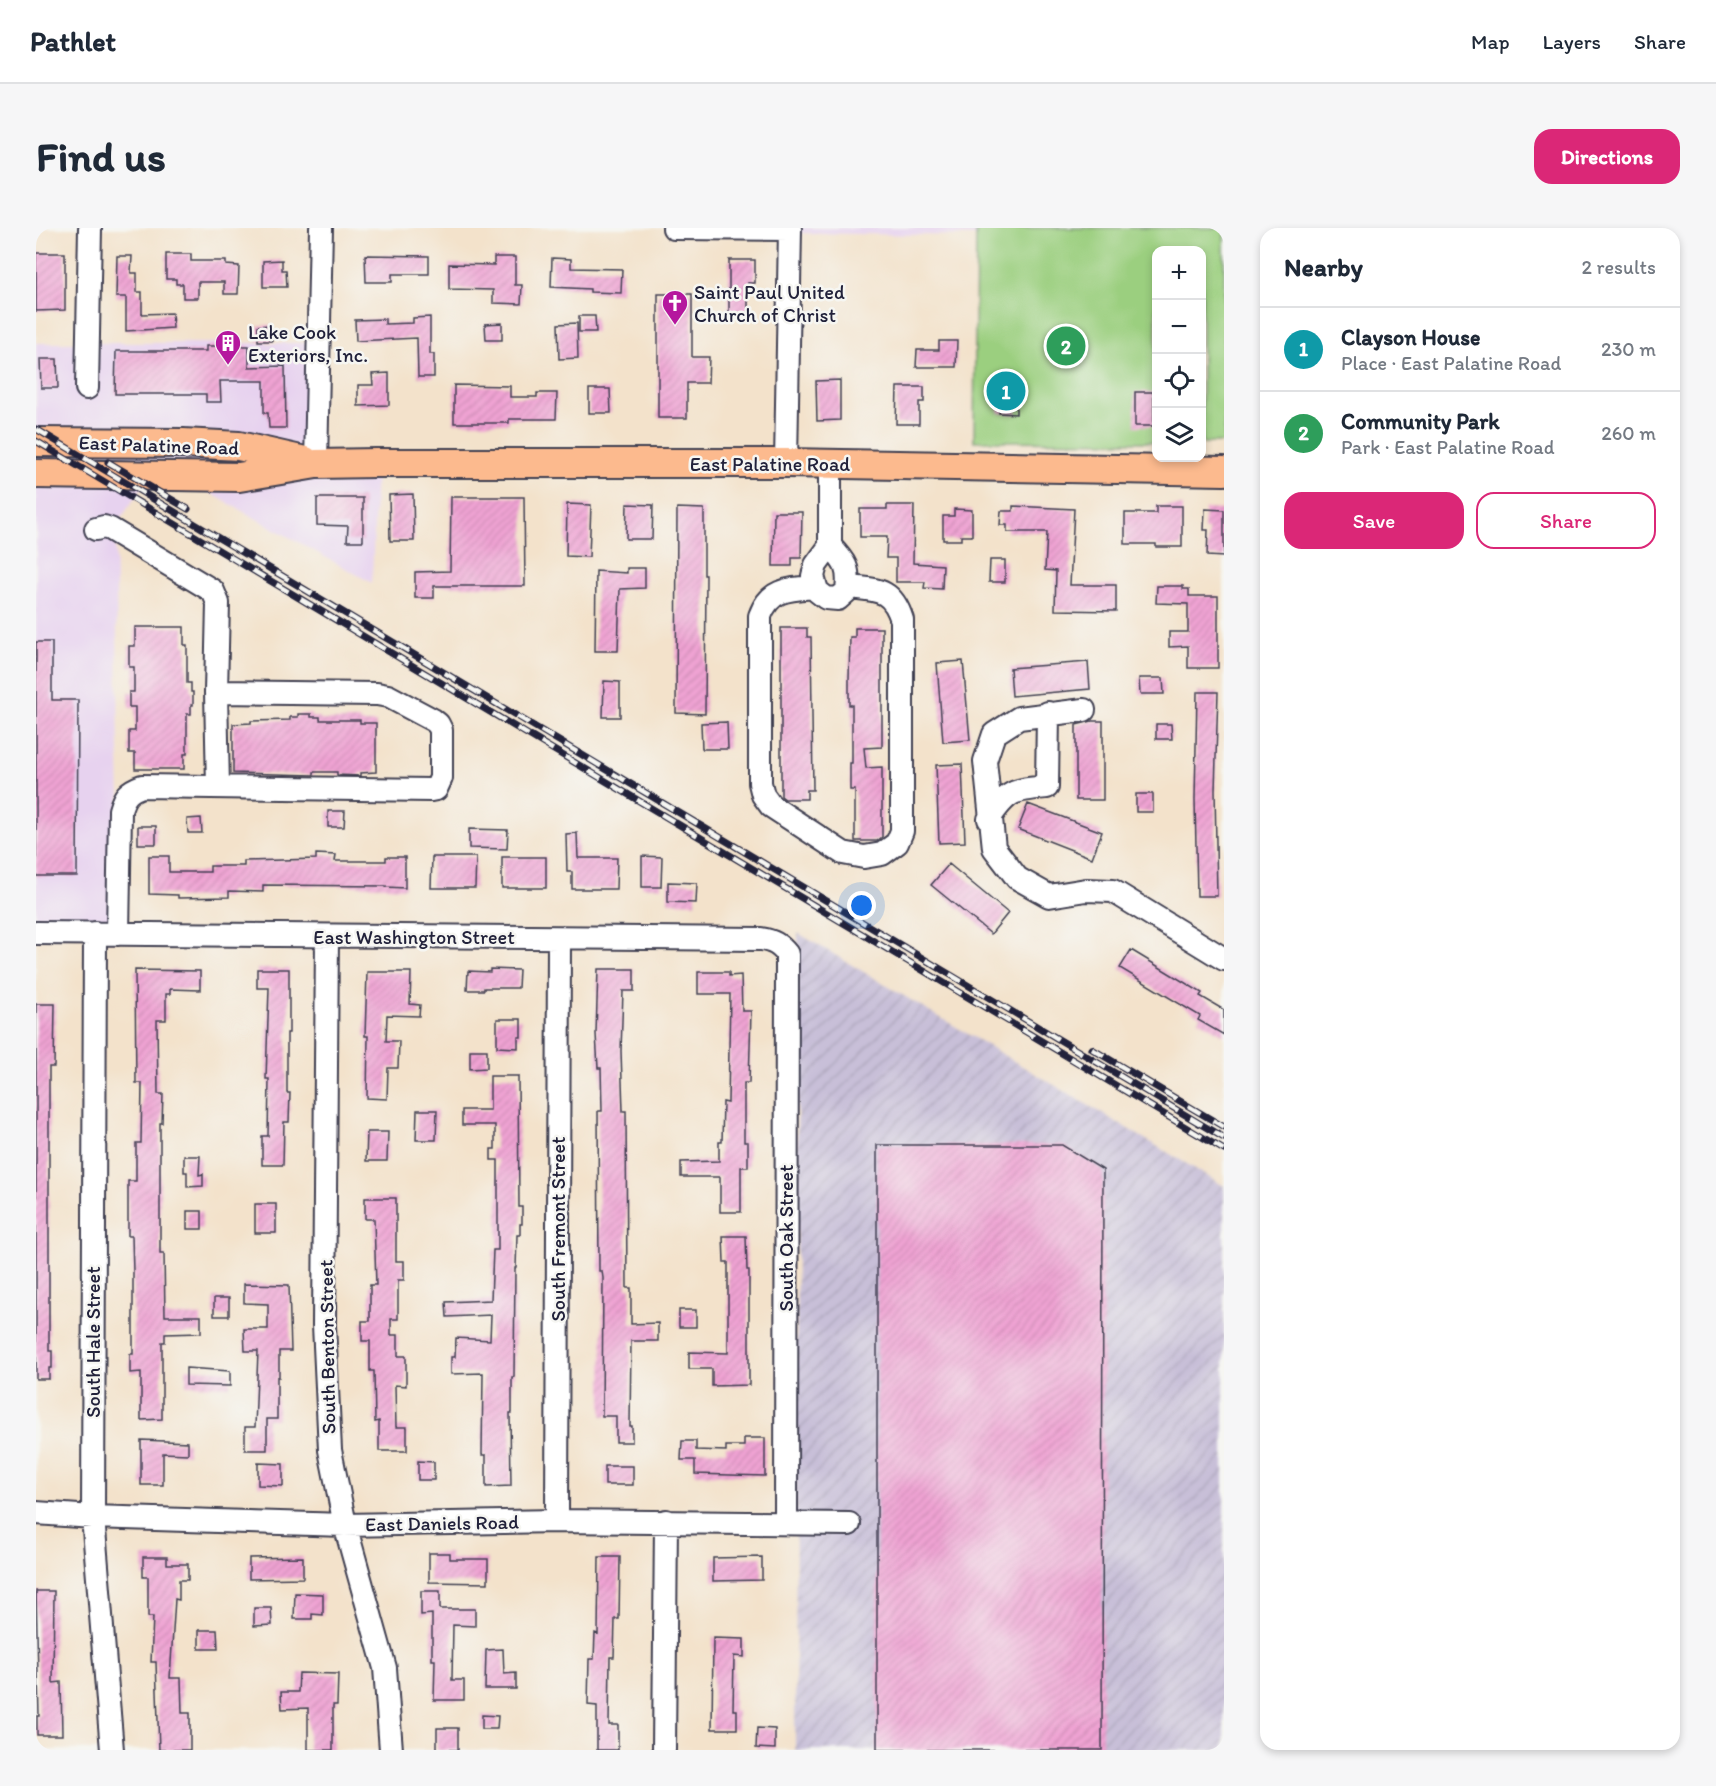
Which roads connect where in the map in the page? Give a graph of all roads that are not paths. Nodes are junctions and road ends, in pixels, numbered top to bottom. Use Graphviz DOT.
graph roads {
  1 [pos="90,228"];
  2 [pos="321,228"];
  3 [pos="674,228"];
  4 [pos="790,229"];
  5 [pos="87,388"];
  6 [pos="36,442"];
  7 [pos="786,463"];
  8 [pos="316,464"];
  9 [pos="830,464"];
  10 [pos="1224,471"];
  11 [pos="36,474"];
  12 [pos="96,529"];
  13 [pos="830,546"];
  14 [pos="848,586"];
  15 [pos="816,587"];
  16 [pos="216,692"];
  17 [pos="1084,710"];
  18 [pos="1048,713"];
  19 [pos="218,788"];
  20 [pos="989,819"];
  21 [pos="36,933"];
  22 [pos="94,933"];
  23 [pos="118,934"];
  24 [pos="327,936"];
  25 [pos="559,938"];
  26 [pos="786,954"];
  27 [pos="1224,959"];
  28 [pos="36,1513"];
  29 [pos="93,1517"];
  30 [pos="557,1521"];
  31 [pos="666,1521"];
  32 [pos="786,1523"];
  33 [pos="849,1524"];
  34 [pos="345,1525"];
  35 [pos="112,1750"];
  36 [pos="391,1750"];
  37 [pos="664,1750"];
  1 -- 5 [label="street"];
  2 -- 8 [label="street"];
  3 -- 4 [label="street"];
  4 -- 7 [label="street"];
  6 -- 8 [label="main road, East Palatine Road"];
  7 -- 8 [label="main road, East Palatine Road"];
  7 -- 9 [label="main road, East Palatine Road"];
  8 -- 11 [label="main road, East Palatine Road"];
  9 -- 10 [label="main road, East Palatine Road"];
  9 -- 13 [label="street"];
  12 -- 16 [label="street"];
  13 -- 14 [label="street"];
  13 -- 15 [label="street"];
  14 -- 15 [label="street"];
  14 -- 15 [label="street"];
  16 -- 19 [label="street"];
  16 -- 19 [label="street"];
  17 -- 18 [label="street"];
  18 -- 20 [label="street"];
  18 -- 20 [label="street"];
  19 -- 23 [label="street"];
  20 -- 27 [label="street"];
  21 -- 22 [label="street, East Washington Street"];
  22 -- 23 [label="street, East Washington Street"];
  22 -- 29 [label="street, South Hale Street"];
  23 -- 24 [label="street, East Washington Street"];
  24 -- 25 [label="street, East Washington Street"];
  24 -- 34 [label="street, South Benton Street"];
  25 -- 26 [label="street, East Washington Street"];
  25 -- 30 [label="street, South Fremont Street"];
  26 -- 32 [label="street, South Oak Street"];
  28 -- 29 [label="street, East Daniels Road"];
  29 -- 34 [label="street, East Daniels Road"];
  29 -- 35 [label="street, South Hale Street"];
  30 -- 31 [label="street, East Daniels Road"];
  30 -- 34 [label="street, East Daniels Road"];
  31 -- 32 [label="street, East Daniels Road"];
  31 -- 37 [label="street"];
  32 -- 33 [label="street, East Daniels Road"];
  34 -- 36 [label="street, South Benton Street"];
}
